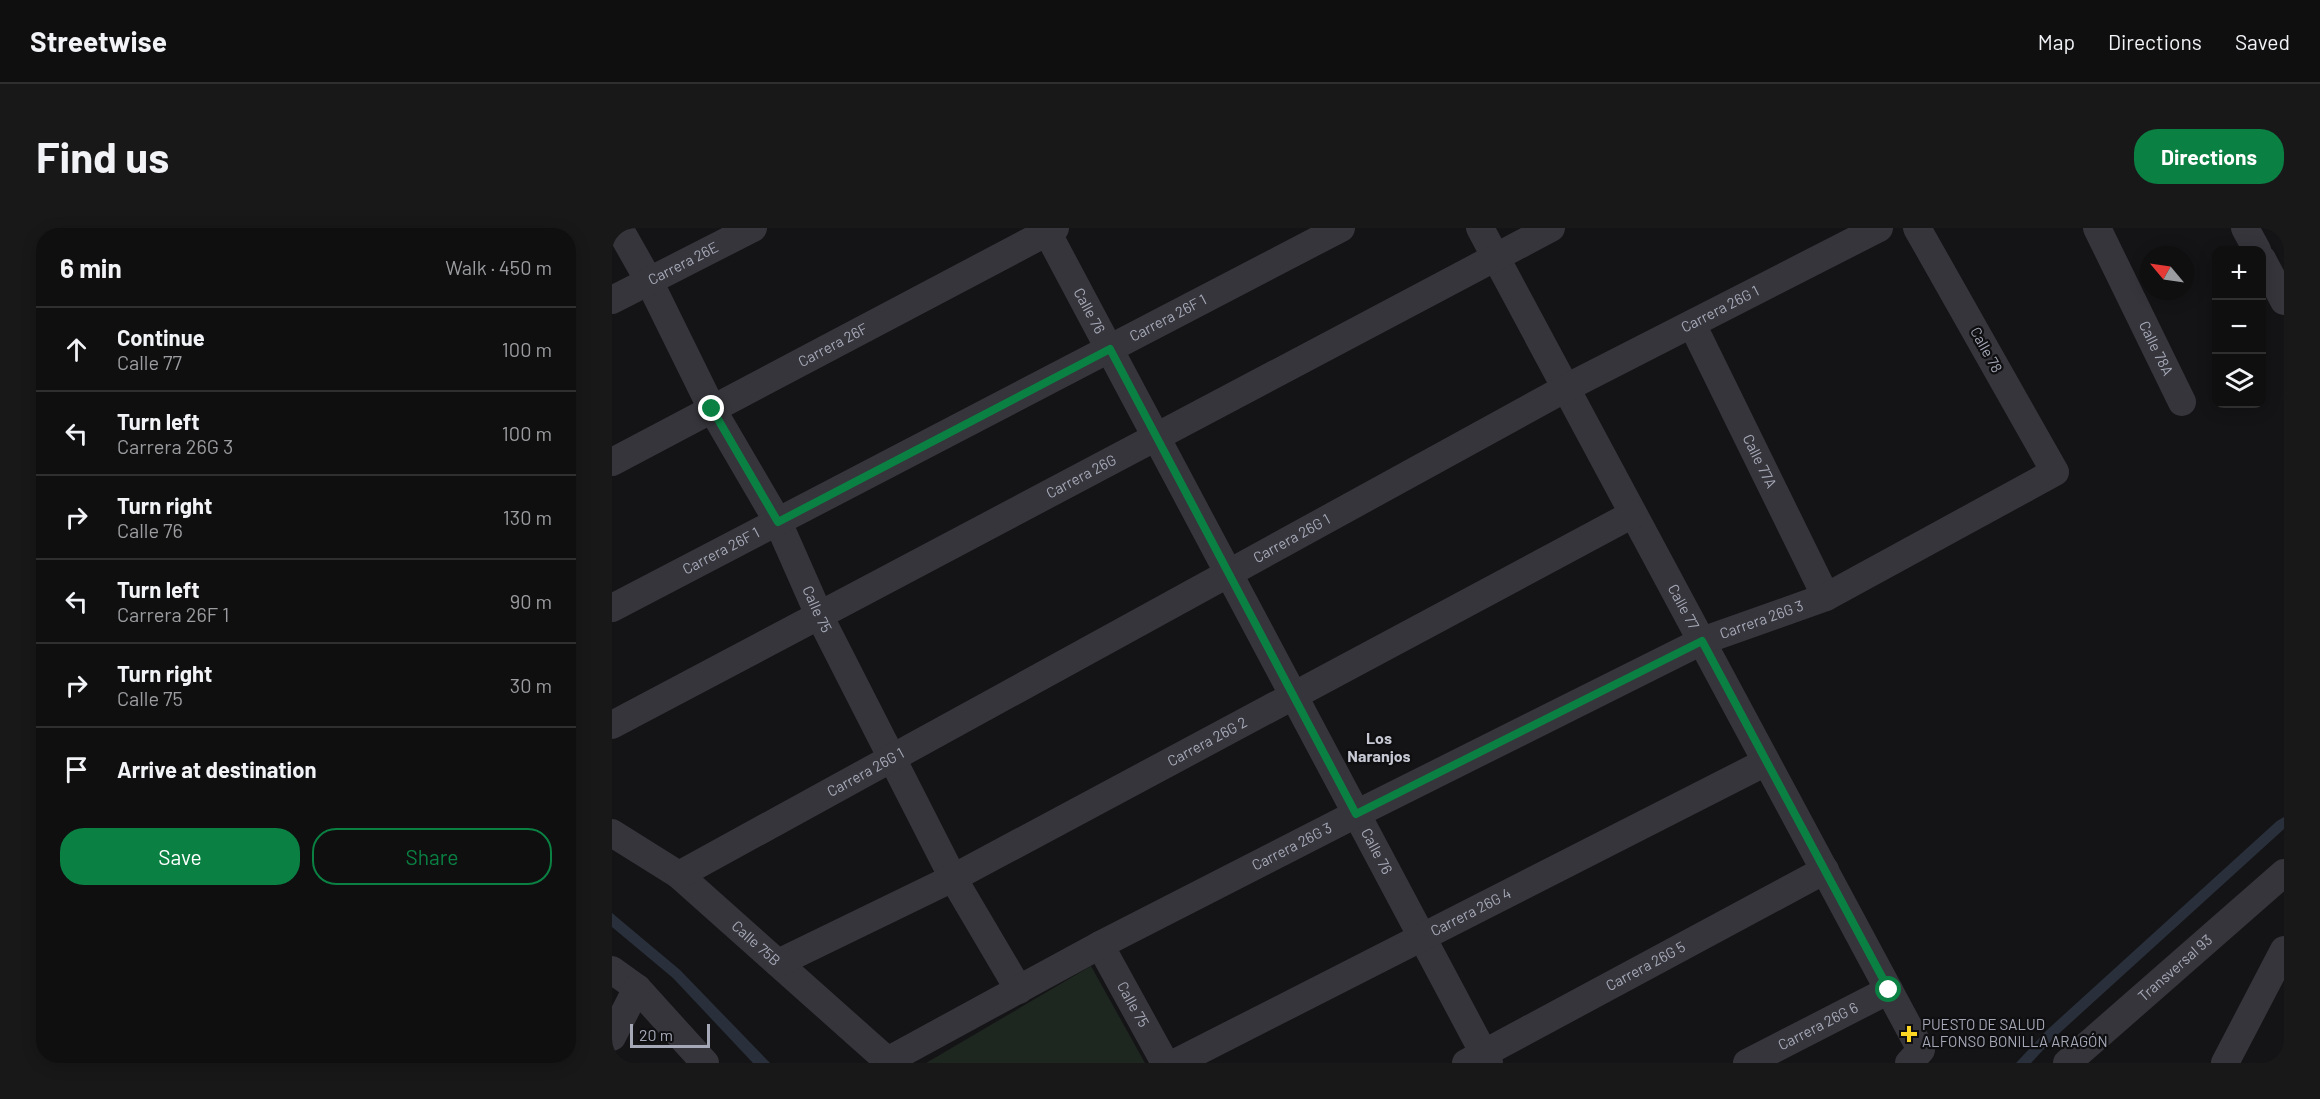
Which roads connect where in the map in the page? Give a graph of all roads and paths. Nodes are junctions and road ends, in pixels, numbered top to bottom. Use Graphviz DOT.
graph roads {
  1 [pos="620,228"];
  2 [pos="753,228"];
  3 [pos="1341,228"];
  4 [pos="1480,228"];
  5 [pos="1551,228"];
  6 [pos="1879,228"];
  7 [pos="1917,228"];
  8 [pos="2097,228"];
  9 [pos="2245,228"];
  10 [pos="1049,229"];
  11 [pos="2255,246"];
  12 [pos="1495,257"];
  13 [pos="2266,267"];
  14 [pos="648,281"];
  15 [pos="612,300"];
  16 [pos="2284,301"];
  17 [pos="1692,324"];
  18 [pos="1110,349"];
  19 [pos="1566,388"];
  20 [pos="2182,402"];
  21 [pos="712,409"];
  22 [pos="1156,437"];
  23 [pos="612,462"];
  24 [pos="2055,472"];
  25 [pos="1633,514"];
  26 [pos="778,522"];
  27 [pos="1229,574"];
  28 [pos="1826,597"];
  29 [pos="612,608"];
  30 [pos="819,615"];
  31 [pos="1702,641"];
  32 [pos="1294,696"];
  33 [pos="612,725"];
  34 [pos="893,757"];
  35 [pos="1766,762"];
  36 [pos="1356,814"];
  37 [pos="612,833"];
  38 [pos="1825,870"];
  39 [pos="2284,873"];
  40 [pos="679,875"];
  41 [pos="953,878"];
  42 [pos="1422,936"];
  43 [pos="1100,945"];
  44 [pos="2284,950"];
  45 [pos="778,963"];
  46 [pos="612,970"];
  47 [pos="637,988"];
  48 [pos="1019,990"];
  49 [pos="1889,990"];
  50 [pos="612,1037"];
  51 [pos="1915,1057"];
  52 [pos="1480,1060"];
  53 [pos="890,1062"];
  54 [pos="705,1063"];
  55 [pos="1165,1063"];
  56 [pos="1175,1063"];
  57 [pos="1748,1063"];
  58 [pos="2067,1063"];
  59 [pos="2225,1063"];
  1 -- 14 [label="street, Calle 75"];
  2 -- 14 [label="street, Carrera 26E"];
  3 -- 18 [label="street, Carrera 26F 1"];
  4 -- 12 [label="street, Calle 77"];
  5 -- 12 [label="street, Carrera 26G"];
  6 -- 17 [label="street, Carrera 26G 1"];
  7 -- 24 [label="street, Calle 78"];
  8 -- 20 [label="street, Calle 78A"];
  9 -- 11 [label="street"];
  10 -- 18 [label="street, Calle 76"];
  10 -- 21 [label="street, Carrera 26F"];
  12 -- 19 [label="street, Calle 77"];
  12 -- 22 [label="street, Carrera 26G"];
  13 -- 16 [label="street"];
  14 -- 15 [label="street, Carrera 26E"];
  14 -- 21 [label="street, Calle 75"];
  17 -- 19 [label="street, Carrera 26G 1"];
  17 -- 28 [label="street, Calle 77A"];
  18 -- 22 [label="street, Calle 76"];
  18 -- 26 [label="street, Carrera 26F 1"];
  19 -- 25 [label="street, Calle 77"];
  19 -- 27 [label="street, Carrera 26G 1"];
  21 -- 23 [label="street, Carrera 26F"];
  21 -- 26 [label="street, Calle 75"];
  22 -- 27 [label="street, Calle 76"];
  22 -- 30 [label="street, Carrera 26G"];
  24 -- 28 [label="street, Carrera 26G 3"];
  25 -- 31 [label="street, Calle 77"];
  25 -- 32 [label="street, Carrera 26G 2"];
  26 -- 29 [label="street, Carrera 26F 1"];
  26 -- 30 [label="street, Calle 75"];
  27 -- 32 [label="street, Calle 76"];
  27 -- 34 [label="street, Carrera 26G 1"];
  28 -- 31 [label="street, Carrera 26G 3"];
  30 -- 33 [label="street, Carrera 26G"];
  30 -- 34 [label="street, Calle 75"];
  31 -- 35 [label="street, Calle 77"];
  31 -- 36 [label="street, Carrera 26G 3"];
  32 -- 36 [label="street, Calle 76"];
  32 -- 41 [label="street, Carrera 26G 2"];
  34 -- 40 [label="street, Carrera 26G 1"];
  34 -- 41 [label="street, Calle 75"];
  35 -- 38 [label="street, Calle 77"];
  35 -- 42 [label="street, Carrera 26G 4"];
  36 -- 42 [label="street, Calle 76"];
  36 -- 43 [label="street, Carrera 26G 3"];
  37 -- 40 [label="street, Calle 75B"];
  38 -- 49 [label="street, Calle 77"];
  38 -- 52 [label="street, Carrera 26G 5"];
  39 -- 58 [label="street, Transversal 93"];
  40 -- 45 [label="street, Calle 75B"];
  41 -- 45 [label="street, Carrera 26G 2"];
  41 -- 48 [label="street, Calle 75"];
  42 -- 52 [label="street, Calle 76"];
  42 -- 56 [label="street, Carrera 26G 4"];
  43 -- 48 [label="street, Carrera 26G 3"];
  43 -- 55 [label="street, Calle 75"];
  44 -- 59 [label="street"];
  45 -- 53 [label="street, Calle 75B"];
  46 -- 47 [label="street"];
  47 -- 50 [label="street"];
  47 -- 54 [label="street"];
  48 -- 53 [label="street, Carrera 26G 3"];
  49 -- 51 [label="street, Calle 77"];
  49 -- 57 [label="street, Carrera 26G 6"];
}
